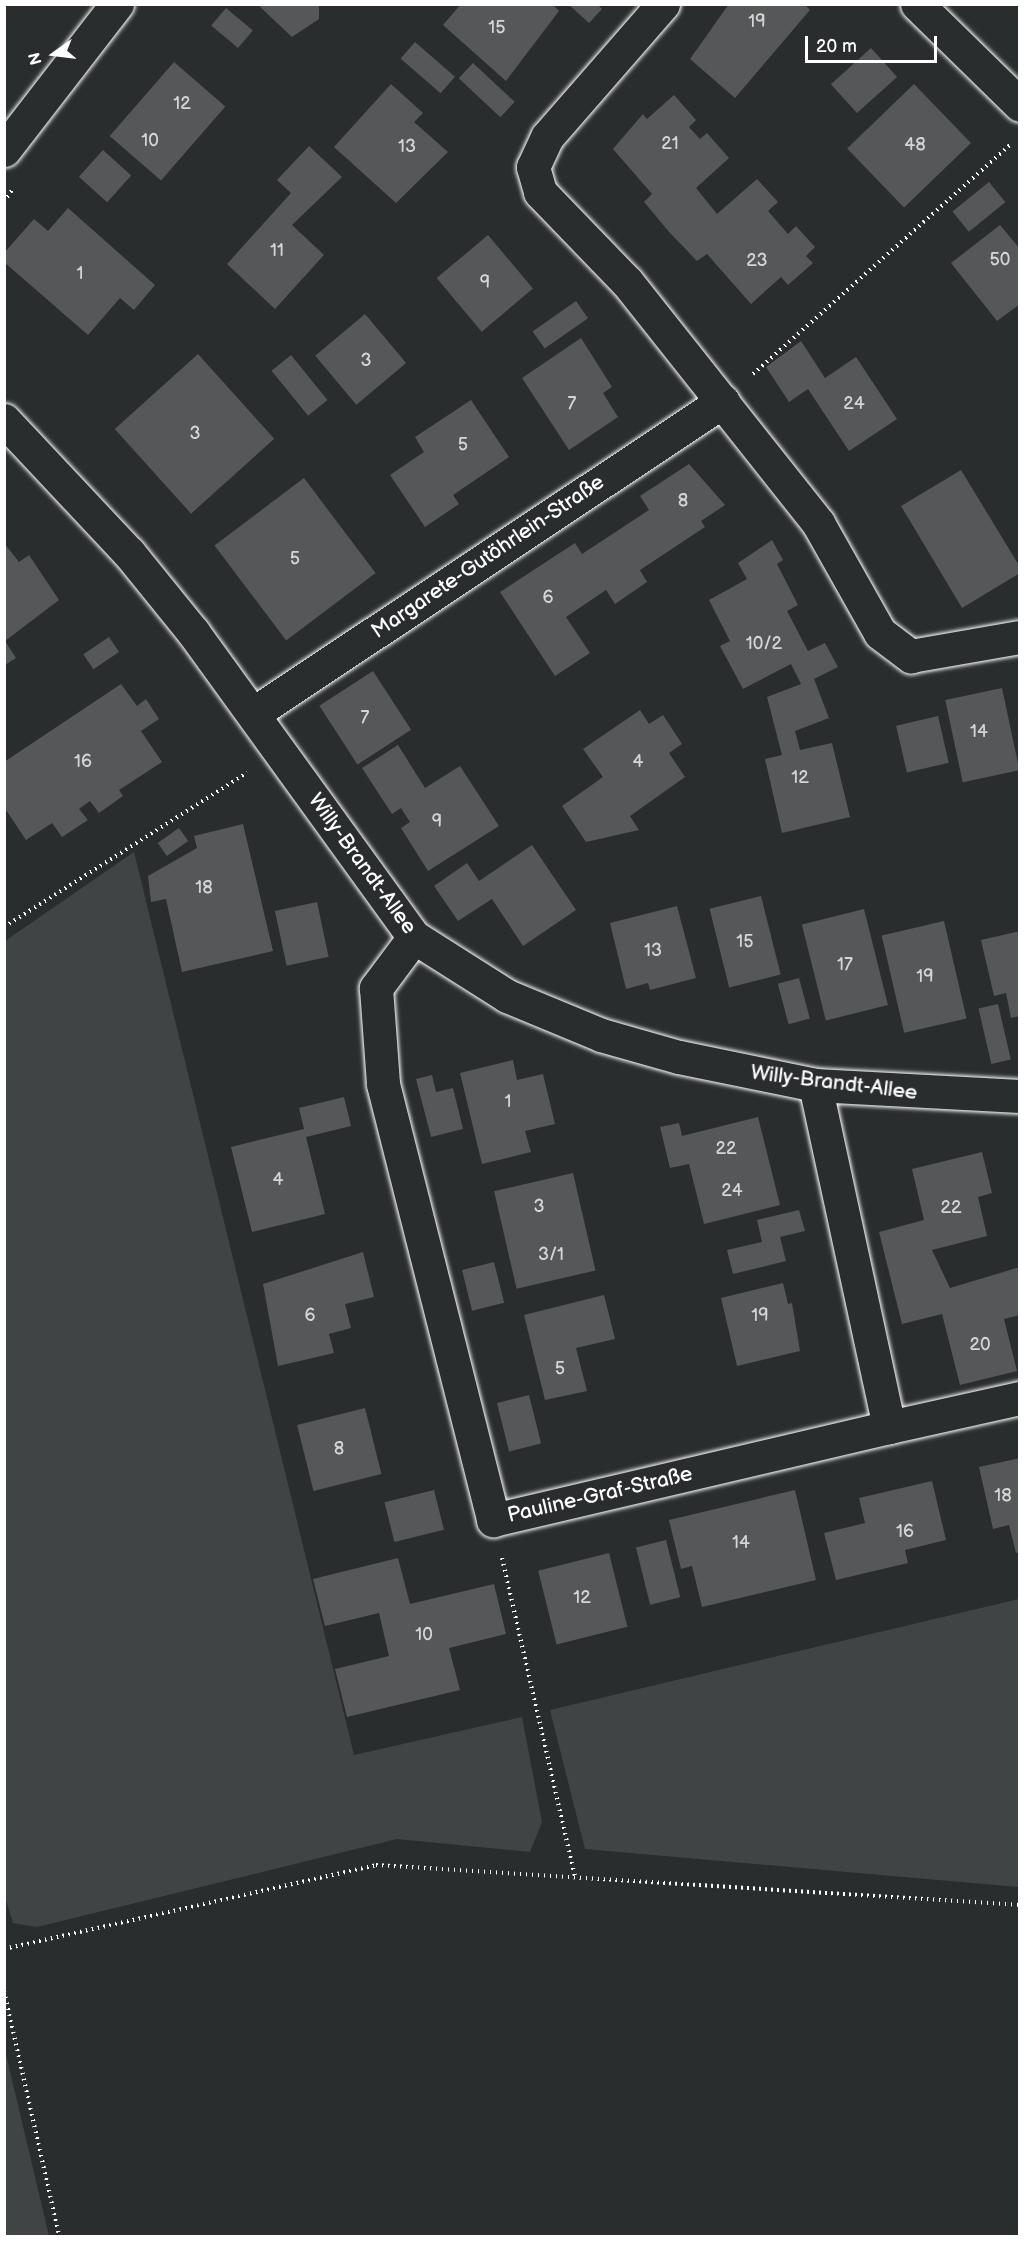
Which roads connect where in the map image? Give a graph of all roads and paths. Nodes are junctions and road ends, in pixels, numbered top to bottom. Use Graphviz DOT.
graph roads {
  1 [pos="117,4"];
  2 [pos="663,4"];
  3 [pos="917,4"];
  4 [pos="1020,105"];
  5 [pos="1020,137"];
  6 [pos="4,150"];
  7 [pos="723,401"];
  8 [pos="10,439"];
  9 [pos="1020,636"];
  10 [pos="254,713"];
  11 [pos="280,752"];
  12 [pos="4,927"];
  13 [pos="414,937"];
  14 [pos="815,1085"];
  15 [pos="1020,1096"];
  16 [pos="1020,1398"];
  17 [pos="889,1427"];
  18 [pos="493,1520"];
  19 [pos="575,1876"];
  20 [pos="1020,1905"];
  21 [pos="4,1949"];
  22 [pos="4,1991"];
  23 [pos="58,2236"];
  1 -- 6 [label="street"];
  2 -- 7 [label="street"];
  3 -- 4 [label="street"];
  5 -- 7 [label="path"];
  7 -- 9 [label="street"];
  7 -- 10 [label="street, Margarete-Gutöhrlein-Straße"];
  8 -- 10 [label="street, Willy-Brandt-Allee"];
  10 -- 11 [label="street, Willy-Brandt-Allee"];
  11 -- 12 [label="path"];
  11 -- 13 [label="street, Willy-Brandt-Allee"];
  13 -- 14 [label="street, Willy-Brandt-Allee"];
  13 -- 18 [label="street, Pauline-Graf-Straße"];
  14 -- 15 [label="street, Willy-Brandt-Allee"];
  14 -- 17 [label="street"];
  16 -- 17 [label="street, Pauline-Graf-Straße"];
  17 -- 18 [label="street, Pauline-Graf-Straße"];
  18 -- 19 [label="path"];
  19 -- 20 [label="path"];
  19 -- 21 [label="path"];
  22 -- 23 [label="path"];
}
